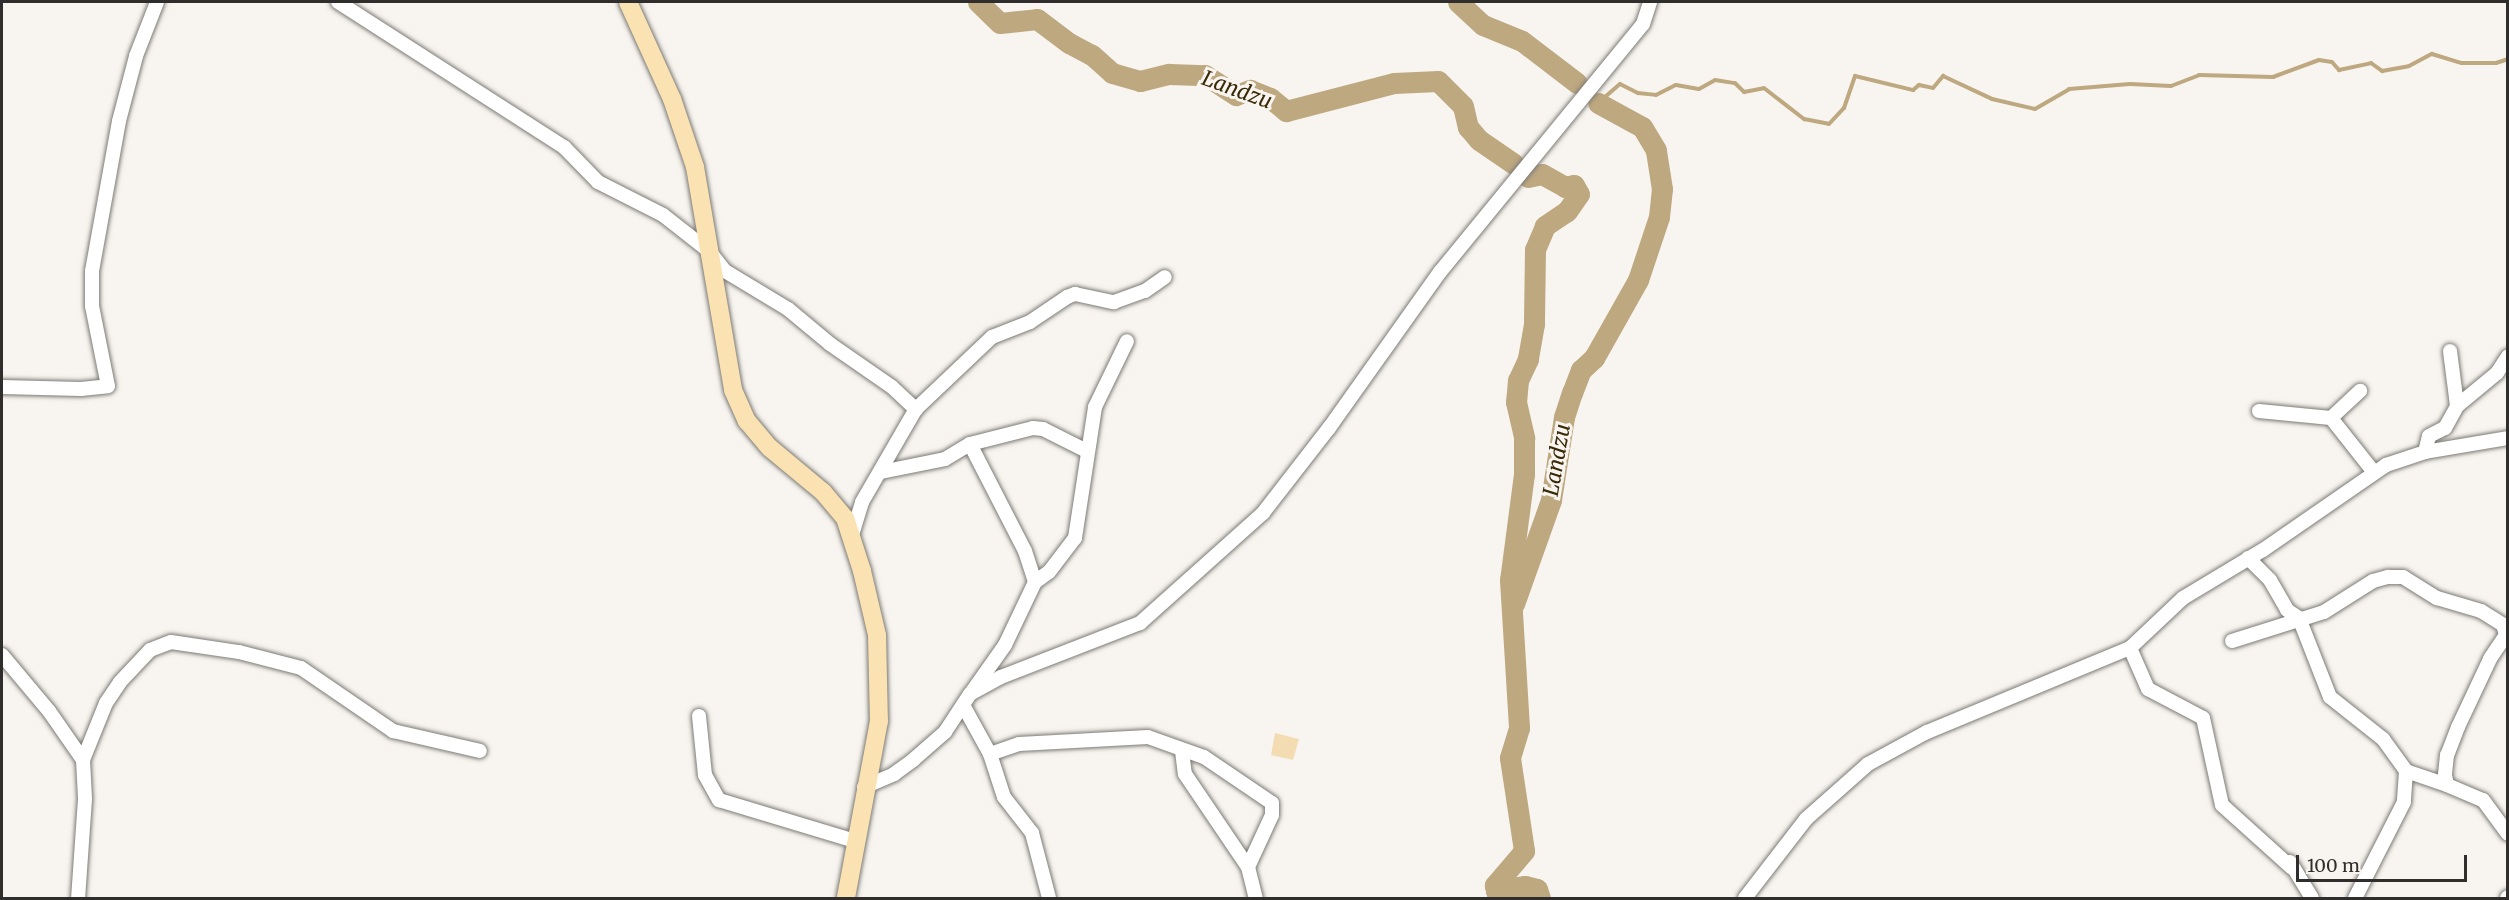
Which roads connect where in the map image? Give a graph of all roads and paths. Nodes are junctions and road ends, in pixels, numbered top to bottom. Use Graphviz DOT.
graph roads {
  1 [pos="157,2"];
  2 [pos="338,2"];
  3 [pos="628,2"];
  4 [pos="1650,2"];
  5 [pos="710,252"];
  6 [pos="1165,277"];
  7 [pos="1127,341"];
  8 [pos="2450,351"];
  9 [pos="2508,356"];
  10 [pos="2,387"];
  11 [pos="2360,391"];
  12 [pos="2457,406"];
  13 [pos="916,410"];
  14 [pos="2259,411"];
  15 [pos="2331,418"];
  16 [pos="2508,438"];
  17 [pos="970,444"];
  18 [pos="1087,451"];
  19 [pos="2425,452"];
  20 [pos="2373,471"];
  21 [pos="881,472"];
  22 [pos="852,535"];
  23 [pos="2248,558"];
  24 [pos="1035,582"];
  25 [pos="2299,618"];
  26 [pos="2507,633"];
  27 [pos="2232,641"];
  28 [pos="2130,648"];
  29 [pos="2,655"];
  30 [pos="967,700"];
  31 [pos="699,716"];
  32 [pos="480,751"];
  33 [pos="1182,751"];
  34 [pos="990,754"];
  35 [pos="82,760"];
  36 [pos="2406,771"];
  37 [pos="2447,785"];
  38 [pos="864,787"];
  39 [pos="2508,834"];
  40 [pos="855,841"];
  41 [pos="1248,867"];
  42 [pos="78,898"];
  43 [pos="846,898"];
  44 [pos="1049,898"];
  45 [pos="1256,898"];
  46 [pos="1745,898"];
  47 [pos="2312,898"];
  48 [pos="2355,898"];
  1 -- 10 [label="street"];
  2 -- 5 [label="street"];
  3 -- 5 [label="main road"];
  4 -- 30 [label="street"];
  5 -- 13 [label="street"];
  5 -- 22 [label="main road"];
  6 -- 13 [label="street"];
  7 -- 18 [label="street"];
  8 -- 12 [label="street"];
  9 -- 12 [label="street"];
  11 -- 15 [label="street"];
  12 -- 19 [label="street"];
  13 -- 21 [label="street"];
  14 -- 15 [label="street"];
  15 -- 20 [label="street"];
  16 -- 19 [label="street"];
  17 -- 18 [label="street"];
  17 -- 21 [label="street"];
  17 -- 24 [label="street"];
  18 -- 24 [label="street"];
  19 -- 20 [label="street"];
  20 -- 23 [label="street"];
  21 -- 22 [label="street"];
  22 -- 38 [label="main road"];
  23 -- 25 [label="street"];
  23 -- 28 [label="street"];
  24 -- 30 [label="street"];
  25 -- 26 [label="street"];
  25 -- 27 [label="street"];
  25 -- 36 [label="street"];
  26 -- 37 [label="street"];
  28 -- 46 [label="street"];
  28 -- 47 [label="street"];
  29 -- 35 [label="street"];
  30 -- 34 [label="street"];
  30 -- 38 [label="street"];
  31 -- 40 [label="street"];
  32 -- 35 [label="street"];
  33 -- 34 [label="street"];
  33 -- 41 [label="street"];
  33 -- 41 [label="street"];
  34 -- 44 [label="street"];
  35 -- 42 [label="street"];
  36 -- 37 [label="street"];
  36 -- 48 [label="street"];
  37 -- 39 [label="street"];
  38 -- 40 [label="main road"];
  40 -- 43 [label="main road"];
  41 -- 45 [label="street"];
}
